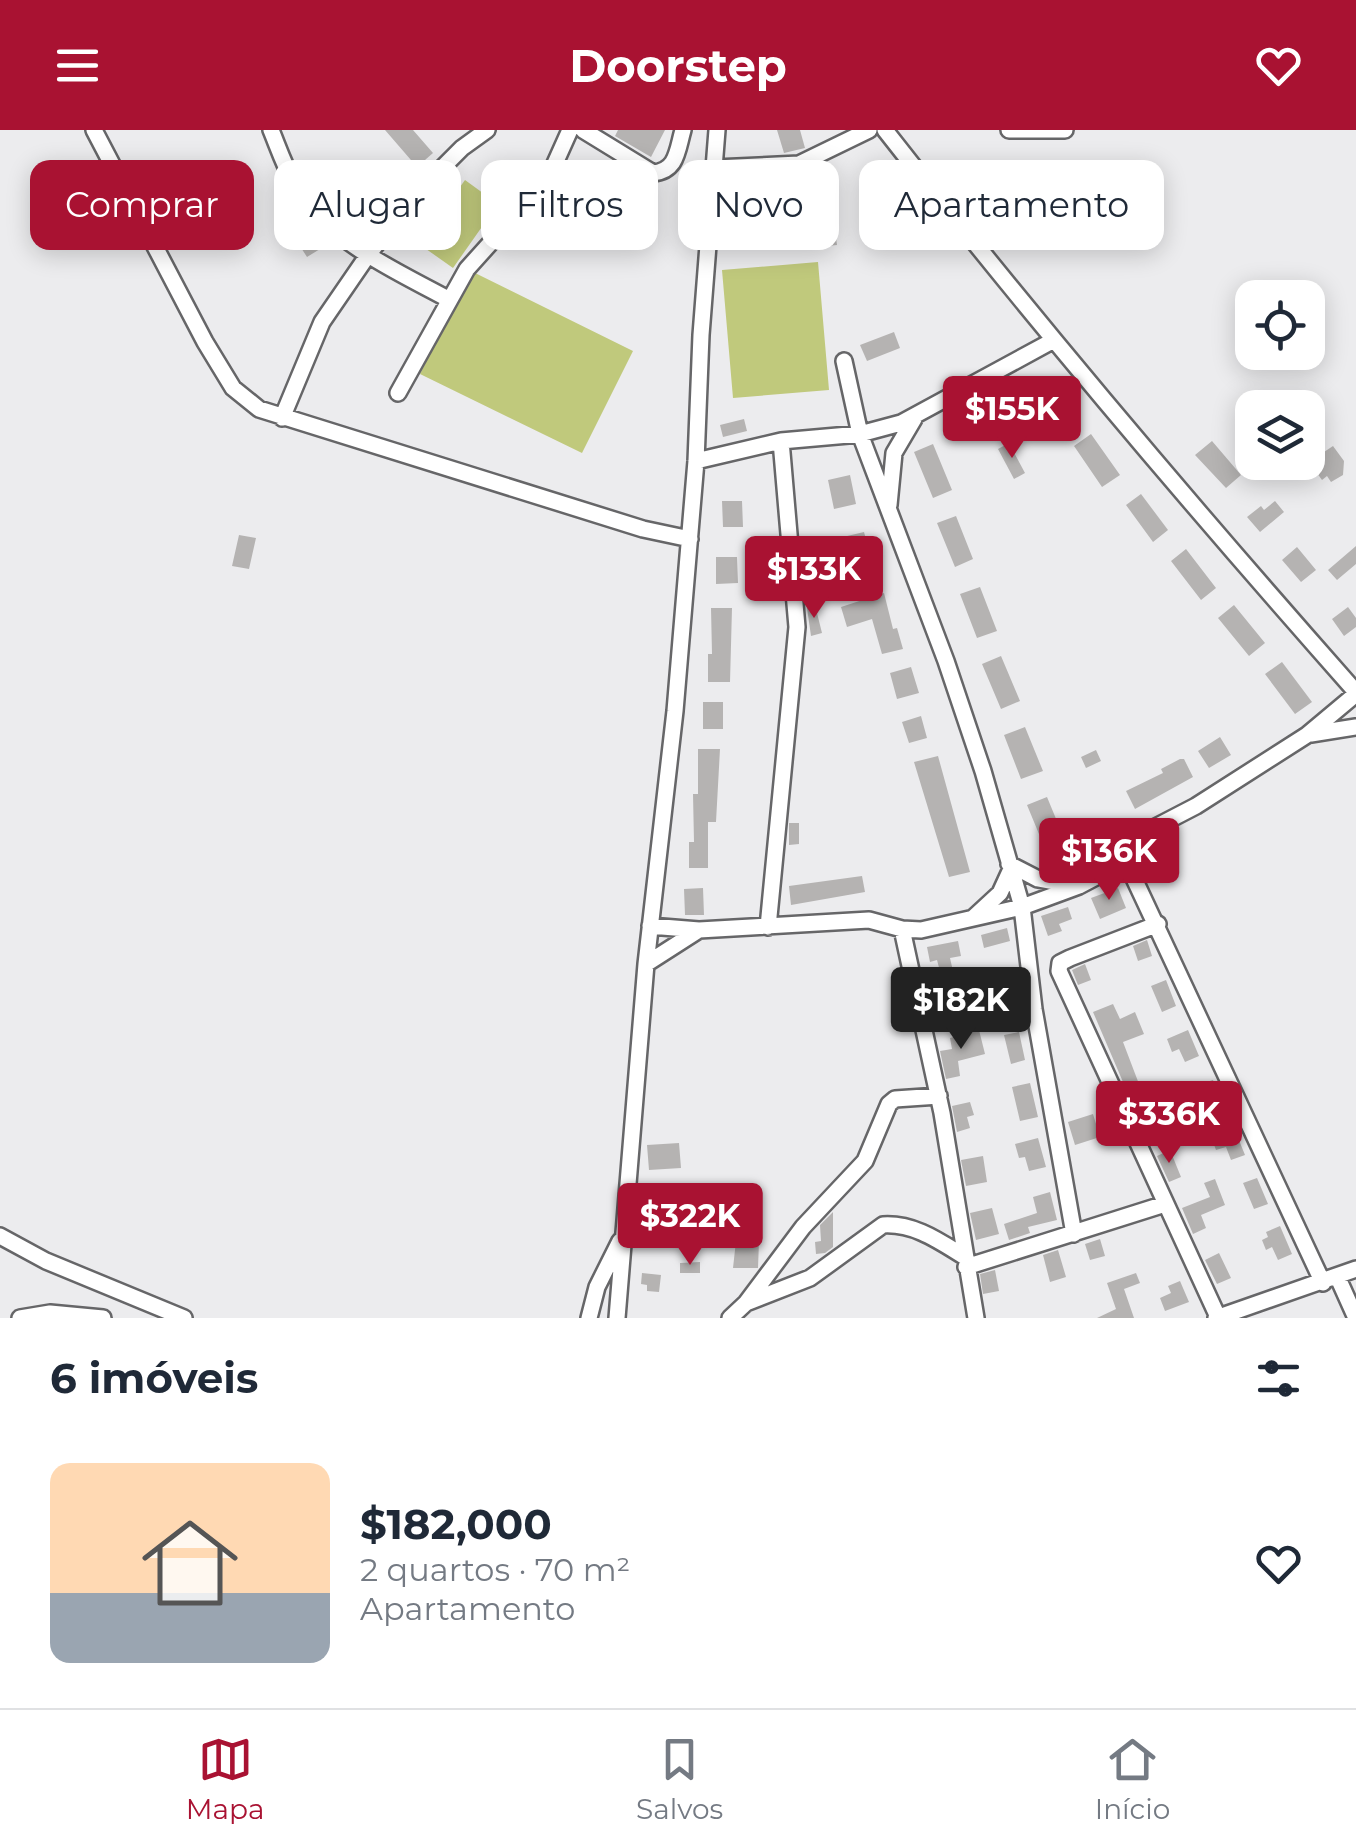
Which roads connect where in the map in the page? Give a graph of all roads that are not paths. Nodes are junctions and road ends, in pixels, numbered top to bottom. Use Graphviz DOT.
graph roads {
  1 [pos="94,130"];
  2 [pos="271,130"];
  3 [pos="487,130"];
  4 [pos="570,130"];
  5 [pos="583,130"];
  6 [pos="683,130"];
  7 [pos="717,130"];
  8 [pos="870,130"];
  9 [pos="885,130"];
  10 [pos="1009,130"];
  11 [pos="1065,130"];
  12 [pos="715,160"];
  13 [pos="807,160"];
  14 [pos="708,250"];
  15 [pos="368,255"];
  16 [pos="448,299"];
  17 [pos="1054,340"];
  18 [pos="844,361"];
  19 [pos="398,393"];
  20 [pos="916,415"];
  21 [pos="282,418"];
  22 [pos="860,434"];
  23 [pos="781,441"];
  24 [pos="696,461"];
  25 [pos="888,511"];
  26 [pos="690,539"];
  27 [pos="1356,693"];
  28 [pos="1356,727"];
  29 [pos="1307,735"];
  30 [pos="1124,857"];
  31 [pos="1010,867"];
  32 [pos="1079,886"];
  33 [pos="1022,907"];
  34 [pos="966,922"];
  35 [pos="1158,924"];
  36 [pos="650,926"];
  37 [pos="768,927"];
  38 [pos="902,929"];
  39 [pos="699,930"];
  40 [pos="646,964"];
  41 [pos="938,1096"];
  42 [pos="1165,1204"];
  43 [pos="1074,1234"];
  44 [pos="0,1236"];
  45 [pos="622,1238"];
  46 [pos="966,1262"];
  47 [pos="1356,1270"];
  48 [pos="1330,1280"];
  49 [pos="746,1303"];
  50 [pos="20,1318"];
  51 [pos="103,1318"];
  52 [pos="184,1318"];
  53 [pos="589,1318"];
  54 [pos="616,1318"];
  55 [pos="730,1318"];
  56 [pos="976,1318"];
  57 [pos="1217,1318"];
  58 [pos="1356,1318"];
  1 -- 21 [label="street"];
  2 -- 15 [label="street"];
  3 -- 15 [label="street"];
  4 -- 16 [label="street"];
  5 -- 6 [label="street"];
  7 -- 12 [label="street"];
  8 -- 13 [label="street"];
  9 -- 17 [label="street"];
  10 -- 11 [label="street"];
  14 -- 24 [label="street"];
  15 -- 16 [label="street"];
  15 -- 21 [label="street"];
  16 -- 19 [label="street"];
  17 -- 20 [label="street"];
  17 -- 27 [label="street"];
  18 -- 22 [label="street"];
  20 -- 22 [label="street"];
  20 -- 25 [label="street"];
  21 -- 26 [label="street"];
  22 -- 23 [label="street"];
  22 -- 25 [label="street"];
  23 -- 24 [label="street"];
  23 -- 37 [label="street"];
  24 -- 26 [label="street"];
  25 -- 31 [label="street"];
  26 -- 36 [label="street"];
  27 -- 29 [label="street"];
  28 -- 29 [label="street"];
  29 -- 30 [label="street"];
  30 -- 32 [label="street"];
  30 -- 35 [label="street"];
  31 -- 32 [label="street"];
  31 -- 33 [label="street"];
  31 -- 34 [label="street"];
  32 -- 33 [label="street"];
  33 -- 34 [label="street"];
  33 -- 43 [label="street"];
  34 -- 38 [label="street"];
  35 -- 42 [label="street"];
  35 -- 48 [label="street"];
  36 -- 39 [label="street"];
  36 -- 40 [label="street"];
  37 -- 38 [label="street"];
  37 -- 39 [label="street"];
  38 -- 41 [label="street"];
  39 -- 40 [label="street"];
  40 -- 45 [label="street"];
  41 -- 46 [label="street"];
  41 -- 49 [label="street"];
  42 -- 43 [label="street"];
  42 -- 57 [label="street"];
  43 -- 46 [label="street"];
  44 -- 52 [label="street"];
  45 -- 53 [label="street"];
  45 -- 54 [label="street"];
  46 -- 49 [label="street"];
  46 -- 56 [label="street"];
  47 -- 48 [label="street"];
  48 -- 57 [label="street"];
  48 -- 58 [label="street"];
  49 -- 55 [label="street"];
  50 -- 51 [label="street"];
}
